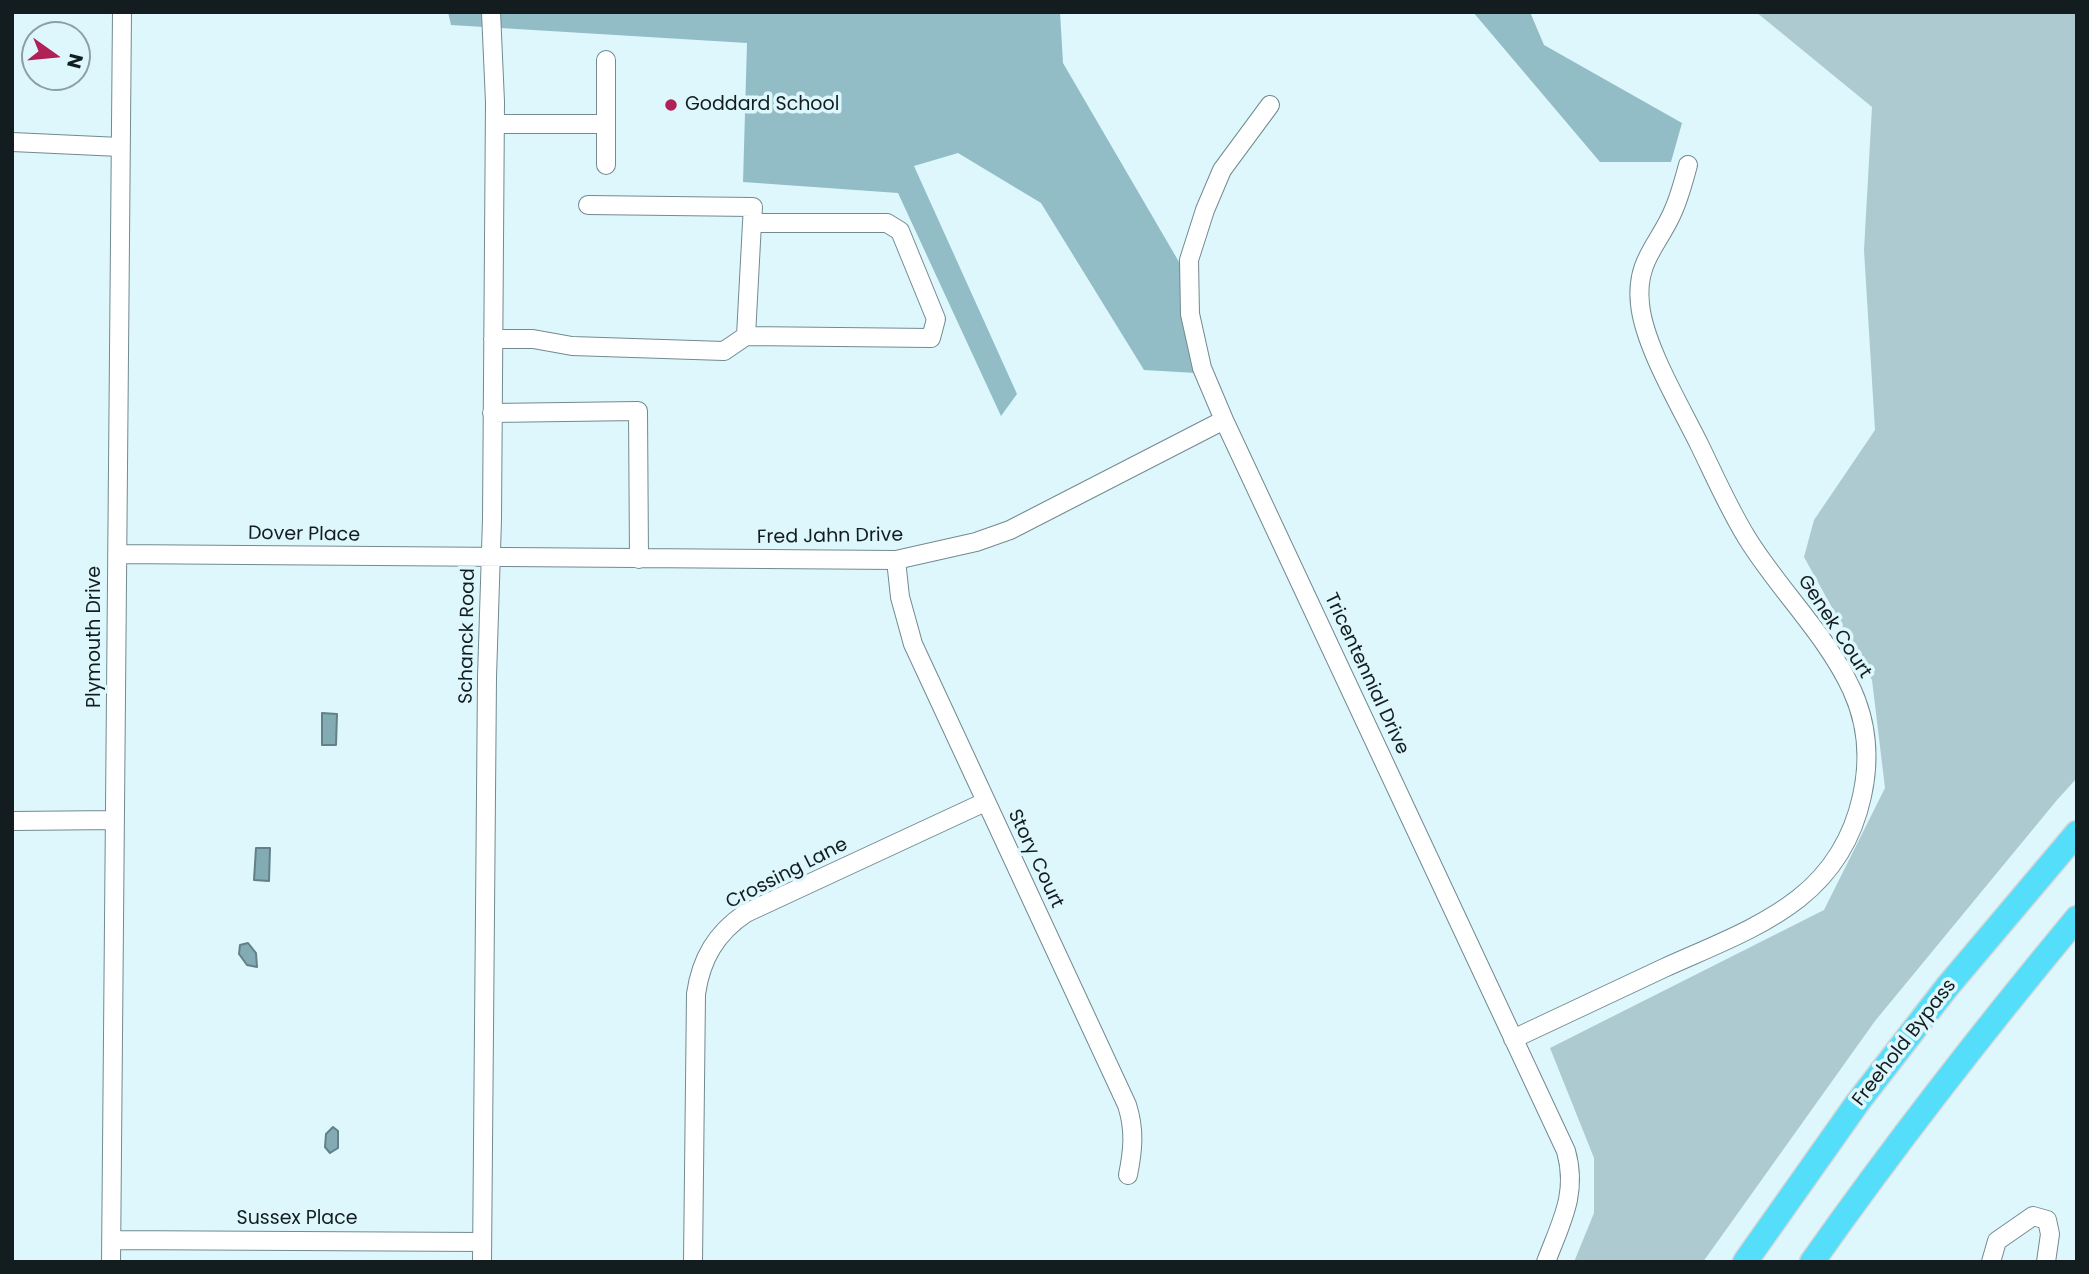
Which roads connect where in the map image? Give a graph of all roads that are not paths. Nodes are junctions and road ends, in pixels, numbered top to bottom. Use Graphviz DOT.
graph roads {
  1 [pos="122,12"];
  2 [pos="491,12"];
  3 [pos="606,60"];
  4 [pos="1270,104"];
  5 [pos="495,124"];
  6 [pos="606,124"];
  7 [pos="12,142"];
  8 [pos="120,147"];
  9 [pos="606,165"];
  10 [pos="1688,165"];
  11 [pos="588,205"];
  12 [pos="752,223"];
  13 [pos="746,336"];
  14 [pos="493,338"];
  15 [pos="492,414"];
  16 [pos="1224,421"];
  17 [pos="117,554"];
  18 [pos="490,558"];
  19 [pos="639,559"];
  20 [pos="896,560"];
  21 [pos="985,802"];
  22 [pos="115,820"];
  23 [pos="12,821"];
  24 [pos="2077,833"];
  25 [pos="2077,918"];
  26 [pos="1513,1039"];
  27 [pos="1128,1175"];
  28 [pos="111,1240"];
  29 [pos="482,1242"];
  30 [pos="111,1262"];
  31 [pos="482,1262"];
  32 [pos="693,1262"];
  33 [pos="1546,1262"];
  34 [pos="1745,1262"];
  35 [pos="1812,1262"];
  36 [pos="1991,1262"];
  37 [pos="2046,1262"];
  1 -- 8 [label="street, Plymouth Drive"];
  2 -- 5 [label="street, Schanck Road"];
  3 -- 6 [label="street"];
  4 -- 16 [label="street, Tricentennial Drive"];
  5 -- 6 [label="street"];
  5 -- 14 [label="street, Schanck Road"];
  6 -- 9 [label="street"];
  7 -- 8 [label="street"];
  8 -- 17 [label="street, Plymouth Drive"];
  10 -- 26 [label="street, Genek Court"];
  11 -- 12 [label="street"];
  12 -- 13 [label="street"];
  12 -- 13 [label="street"];
  13 -- 14 [label="street"];
  14 -- 15 [label="street, Schanck Road"];
  15 -- 18 [label="street, Schanck Road"];
  15 -- 19 [label="street"];
  16 -- 20 [label="street, Fred Jahn Drive"];
  16 -- 26 [label="street, Tricentennial Drive"];
  17 -- 18 [label="street, Dover Place"];
  17 -- 22 [label="street, Plymouth Drive"];
  18 -- 19 [label="street, Fred Jahn Drive"];
  18 -- 29 [label="street, Schanck Road"];
  19 -- 20 [label="street, Fred Jahn Drive"];
  20 -- 21 [label="street, Story Court"];
  21 -- 27 [label="street, Story Court"];
  21 -- 32 [label="street, Crossing Lane"];
  22 -- 23 [label="street"];
  22 -- 28 [label="street, Plymouth Drive"];
  24 -- 34 [label="highway, Freehold Bypass"];
  25 -- 35 [label="highway"];
  26 -- 33 [label="street, Tricentennial Drive"];
  28 -- 29 [label="street, Sussex Place"];
  28 -- 30 [label="street, Plymouth Drive"];
  29 -- 31 [label="street, Schanck Road"];
  36 -- 37 [label="street"];
}
